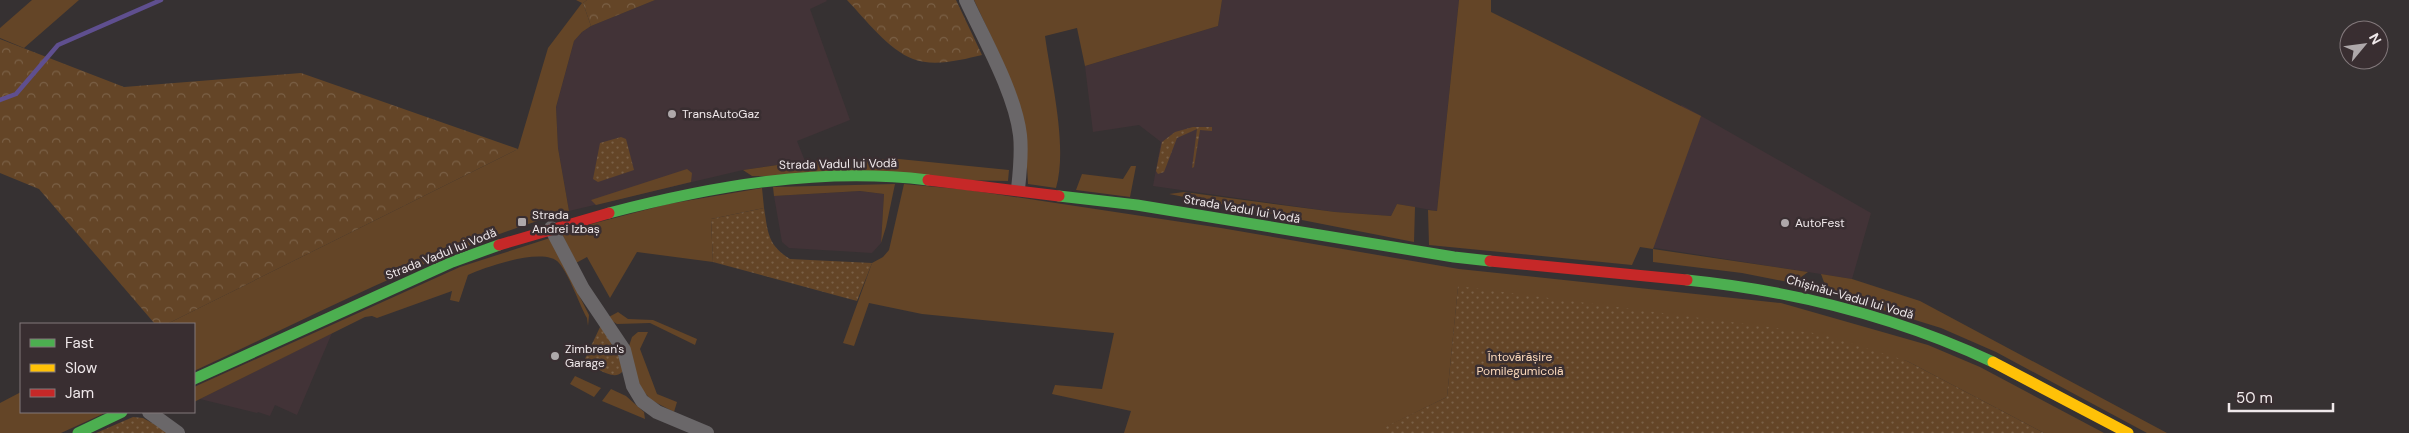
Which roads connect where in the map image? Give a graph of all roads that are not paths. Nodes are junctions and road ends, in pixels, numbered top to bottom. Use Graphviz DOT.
graph roads {
  1 [pos="966,0"];
  2 [pos="1018,189"];
  3 [pos="551,228"];
  4 [pos="1454,257"];
  5 [pos="195,379"];
  6 [pos="120,413"];
  7 [pos="150,413"];
  8 [pos="78,433"];
  9 [pos="178,433"];
  10 [pos="707,433"];
  11 [pos="2128,433"];
  1 -- 2 [label="street"];
  2 -- 3 [label="main road, Strada Vadul lui Vodă"];
  2 -- 4 [label="main road, Strada Vadul lui Vodă"];
  3 -- 5 [label="main road, Strada Vadul lui Vodă"];
  3 -- 10 [label="street"];
  4 -- 11 [label="main road, Chișinău-Vadul lui Vodă"];
  6 -- 8 [label="main road"];
  7 -- 9 [label="street"];
}
